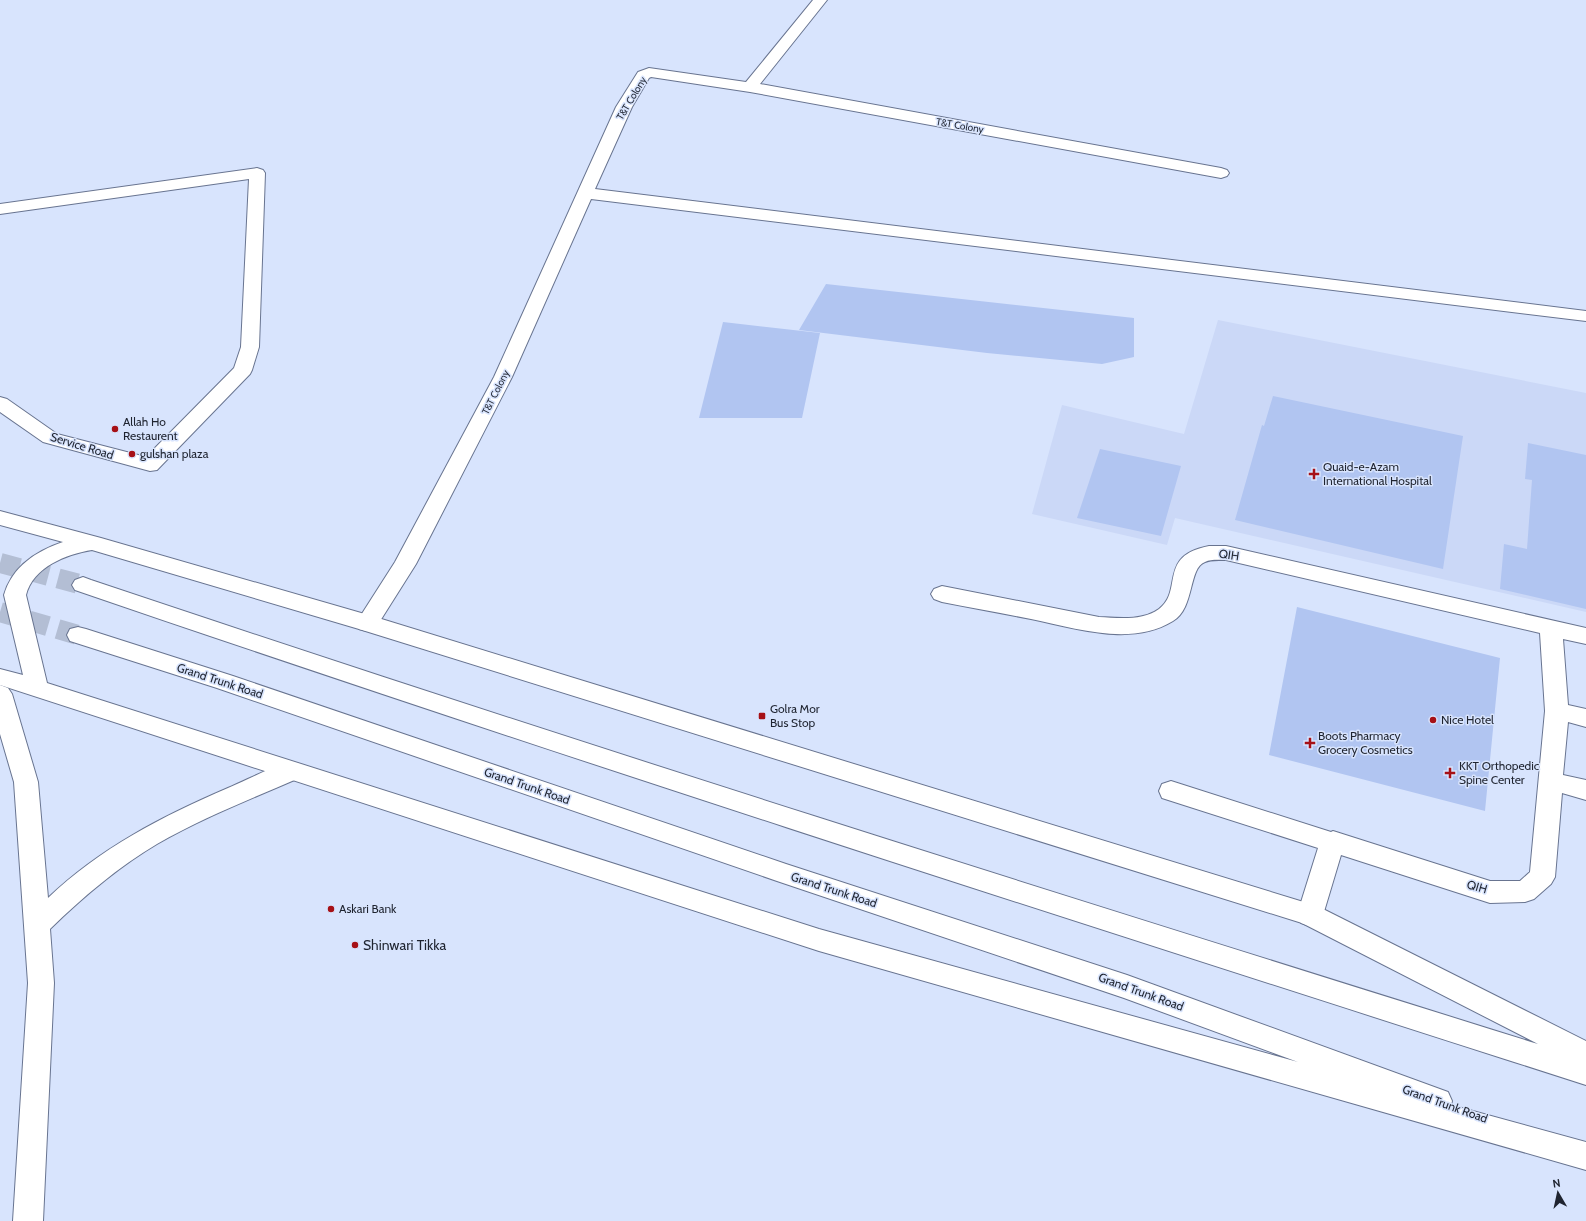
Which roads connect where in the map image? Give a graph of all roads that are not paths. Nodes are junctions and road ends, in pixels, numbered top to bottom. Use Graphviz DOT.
graph roads {
  1 [pos="820,0"];
  2 [pos="750,87"];
  3 [pos="1221,173"];
  4 [pos="585,193"];
  5 [pos="0,209"];
  6 [pos="1586,316"];
  7 [pos="0,403"];
  8 [pos="0,518"];
  9 [pos="94,543"];
  10 [pos="83,585"];
  11 [pos="942,594"];
  12 [pos="367,623"];
  13 [pos="1551,628"];
  14 [pos="78,635"];
  15 [pos="1586,636"];
  16 [pos="0,677"];
  17 [pos="37,688"];
  18 [pos="0,694"];
  19 [pos="1558,711"];
  20 [pos="1586,718"];
  21 [pos="290,771"];
  22 [pos="1551,781"];
  23 [pos="1586,790"];
  24 [pos="1171,791"];
  25 [pos="1332,841"];
  26 [pos="1310,915"];
  27 [pos="36,926"];
  28 [pos="1586,1055"];
  29 [pos="1586,1072"];
  30 [pos="1586,1156"];
  31 [pos="28,1221"];
  1 -- 2 [label="main road"];
  2 -- 3 [label="main road, T&T Colony"];
  2 -- 4 [label="main road, T&T Colony"];
  4 -- 6 [label="main road"];
  4 -- 12 [label="main road, T&T Colony"];
  5 -- 7 [label="main road, Service Road"];
  8 -- 9 [label="main road"];
  9 -- 12 [label="main road"];
  9 -- 17 [label="main road"];
  10 -- 29 [label="main road"];
  11 -- 13 [label="main road, QIH"];
  12 -- 26 [label="main road"];
  13 -- 15 [label="main road, QIH"];
  13 -- 19 [label="main road, QIH"];
  14 -- 30 [label="main road, Grand Trunk Road"];
  16 -- 17 [label="main road"];
  17 -- 21 [label="main road"];
  18 -- 27 [label="main road"];
  19 -- 20 [label="main road"];
  19 -- 22 [label="main road, QIH"];
  21 -- 27 [label="main road"];
  21 -- 30 [label="main road"];
  22 -- 23 [label="main road"];
  22 -- 25 [label="main road, QIH"];
  24 -- 25 [label="main road, QIH"];
  25 -- 26 [label="main road"];
  26 -- 28 [label="main road"];
  27 -- 31 [label="main road"];
}
